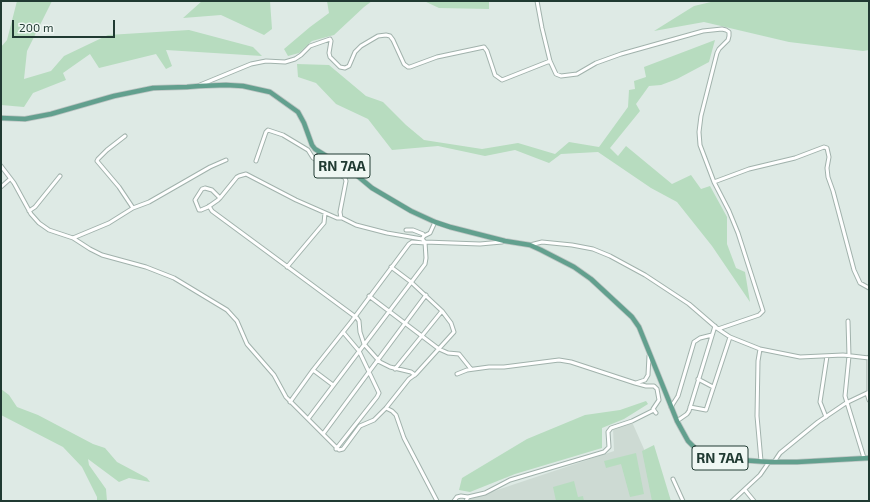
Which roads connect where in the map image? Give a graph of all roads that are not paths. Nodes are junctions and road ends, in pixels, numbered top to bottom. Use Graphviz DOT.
graph roads {
  1 [pos="537,1"];
  2 [pos="550,61"];
  3 [pos="199,86"];
  4 [pos="1,118"];
  5 [pos="125,136"];
  6 [pos="315,149"];
  7 [pos="311,153"];
  8 [pos="226,160"];
  9 [pos="256,161"];
  10 [pos="1,166"];
  11 [pos="60,176"];
  12 [pos="10,179"];
  13 [pos="714,182"];
  14 [pos="1,187"];
  15 [pos="220,198"];
  16 [pos="209,206"];
  17 [pos="133,208"];
  18 [pos="29,211"];
  19 [pos="325,213"];
  20 [pos="341,218"];
  21 [pos="435,222"];
  22 [pos="406,230"];
  23 [pos="73,238"];
  24 [pos="424,240"];
  25 [pos="506,241"];
  26 [pos="530,245"];
  27 [pos="287,267"];
  28 [pos="391,267"];
  29 [pos="411,282"];
  30 [pos="869,288"];
  31 [pos="426,295"];
  32 [pos="369,296"];
  33 [pos="389,311"];
  34 [pos="442,311"];
  35 [pos="355,316"];
  36 [pos="848,322"];
  37 [pos="405,323"];
  38 [pos="716,327"];
  39 [pos="343,332"];
  40 [pos="712,335"];
  41 [pos="421,336"];
  42 [pos="730,337"];
  43 [pos="364,344"];
  44 [pos="439,349"];
  45 [pos="760,349"];
  46 [pos="359,351"];
  47 [pos="649,352"];
  48 [pos="827,356"];
  49 [pos="849,356"];
  50 [pos="869,358"];
  51 [pos="378,359"];
  52 [pos="395,369"];
  53 [pos="313,370"];
  54 [pos="471,370"];
  55 [pos="369,372"];
  56 [pos="457,374"];
  57 [pos="415,375"];
  58 [pos="698,379"];
  59 [pos="635,383"];
  60 [pos="333,385"];
  61 [pos="713,387"];
  62 [pos="868,392"];
  63 [pos="869,400"];
  64 [pos="290,402"];
  65 [pos="846,403"];
  66 [pos="671,407"];
  67 [pos="386,408"];
  68 [pos="690,408"];
  69 [pos="823,412"];
  70 [pos="830,414"];
  71 [pos="826,417"];
  72 [pos="308,418"];
  73 [pos="822,419"];
  74 [pos="678,421"];
  75 [pos="323,434"];
  76 [pos="336,449"];
  77 [pos="867,458"];
  78 [pos="761,461"];
  79 [pos="771,462"];
  80 [pos="673,479"];
  81 [pos="745,490"];
  82 [pos="468,497"];
  83 [pos="437,501"];
  84 [pos="454,501"];
  85 [pos="466,501"];
  86 [pos="683,501"];
  87 [pos="732,501"];
  88 [pos="754,501"];
  1 -- 2 [label="street"];
  2 -- 3 [label="street"];
  2 -- 13 [label="street"];
  3 -- 4 [label="main road, RN 7AA"];
  3 -- 6 [label="main road, RN 7AA"];
  5 -- 17 [label="street"];
  6 -- 7 [label="street"];
  6 -- 21 [label="main road, RN 7AA"];
  7 -- 9 [label="street"];
  7 -- 20 [label="street"];
  8 -- 17 [label="street"];
  10 -- 12 [label="street"];
  11 -- 18 [label="street"];
  12 -- 14 [label="street"];
  12 -- 18 [label="street"];
  13 -- 30 [label="street"];
  13 -- 38 [label="street"];
  15 -- 16 [label="street"];
  15 -- 16 [label="street"];
  15 -- 19 [label="street"];
  16 -- 27 [label="street"];
  17 -- 23 [label="street"];
  18 -- 23 [label="street"];
  19 -- 20 [label="street"];
  19 -- 27 [label="street"];
  20 -- 24 [label="street"];
  21 -- 24 [label="street"];
  21 -- 25 [label="main road, RN 7AA"];
  22 -- 24 [label="street"];
  23 -- 64 [label="street"];
  24 -- 25 [label="street"];
  24 -- 28 [label="street"];
  24 -- 29 [label="street"];
  25 -- 26 [label="main road, RN 7AA"];
  26 -- 38 [label="street"];
  26 -- 47 [label="main road, RN 7AA"];
  27 -- 35 [label="street"];
  28 -- 29 [label="street"];
  28 -- 32 [label="street"];
  29 -- 31 [label="street"];
  29 -- 33 [label="street"];
  31 -- 34 [label="street"];
  31 -- 37 [label="street"];
  32 -- 33 [label="street"];
  32 -- 35 [label="street"];
  33 -- 37 [label="street"];
  33 -- 43 [label="street"];
  34 -- 41 [label="street"];
  34 -- 44 [label="street"];
  35 -- 39 [label="street"];
  35 -- 43 [label="street"];
  36 -- 49 [label="street"];
  37 -- 41 [label="street"];
  37 -- 51 [label="street"];
  38 -- 40 [label="street"];
  38 -- 42 [label="street"];
  39 -- 46 [label="street"];
  39 -- 53 [label="street"];
  40 -- 58 [label="street"];
  40 -- 66 [label="street"];
  41 -- 44 [label="street"];
  41 -- 52 [label="street"];
  42 -- 45 [label="street"];
  42 -- 61 [label="street"];
  43 -- 46 [label="street"];
  43 -- 51 [label="street"];
  44 -- 54 [label="street"];
  44 -- 57 [label="street"];
  45 -- 48 [label="street"];
  45 -- 78 [label="street"];
  46 -- 55 [label="street"];
  46 -- 60 [label="street"];
  47 -- 59 [label="street"];
  47 -- 66 [label="main road, RN 7AA"];
  48 -- 49 [label="street"];
  48 -- 69 [label="street"];
  49 -- 50 [label="street"];
  49 -- 65 [label="street"];
  50 -- 62 [label="street"];
  51 -- 52 [label="street"];
  51 -- 55 [label="street"];
  52 -- 57 [label="street"];
  53 -- 60 [label="street"];
  53 -- 64 [label="street"];
  54 -- 56 [label="street"];
  54 -- 59 [label="street"];
  55 -- 75 [label="street"];
  55 -- 76 [label="street"];
  57 -- 67 [label="street"];
  58 -- 61 [label="street"];
  58 -- 68 [label="street"];
  59 -- 82 [label="street"];
  60 -- 72 [label="street"];
  61 -- 68 [label="street"];
  62 -- 63 [label="street"];
  62 -- 65 [label="street"];
  64 -- 72 [label="street"];
  65 -- 70 [label="street"];
  65 -- 77 [label="street"];
  66 -- 74 [label="main road, RN 7AA"];
  67 -- 76 [label="street"];
  67 -- 83 [label="street"];
  68 -- 74 [label="street"];
  69 -- 70 [label="street"];
  69 -- 71 [label="street"];
  69 -- 73 [label="street"];
  70 -- 71 [label="street"];
  71 -- 73 [label="street"];
  72 -- 75 [label="street"];
  73 -- 79 [label="street"];
  74 -- 78 [label="main road, RN 7AA"];
  75 -- 76 [label="street"];
  77 -- 79 [label="main road, RN 7AA"];
  78 -- 79 [label="main road, RN 7AA"];
  79 -- 81 [label="street"];
  80 -- 86 [label="street"];
  81 -- 87 [label="street"];
  81 -- 88 [label="street"];
  82 -- 84 [label="street"];
  82 -- 85 [label="street"];
}
